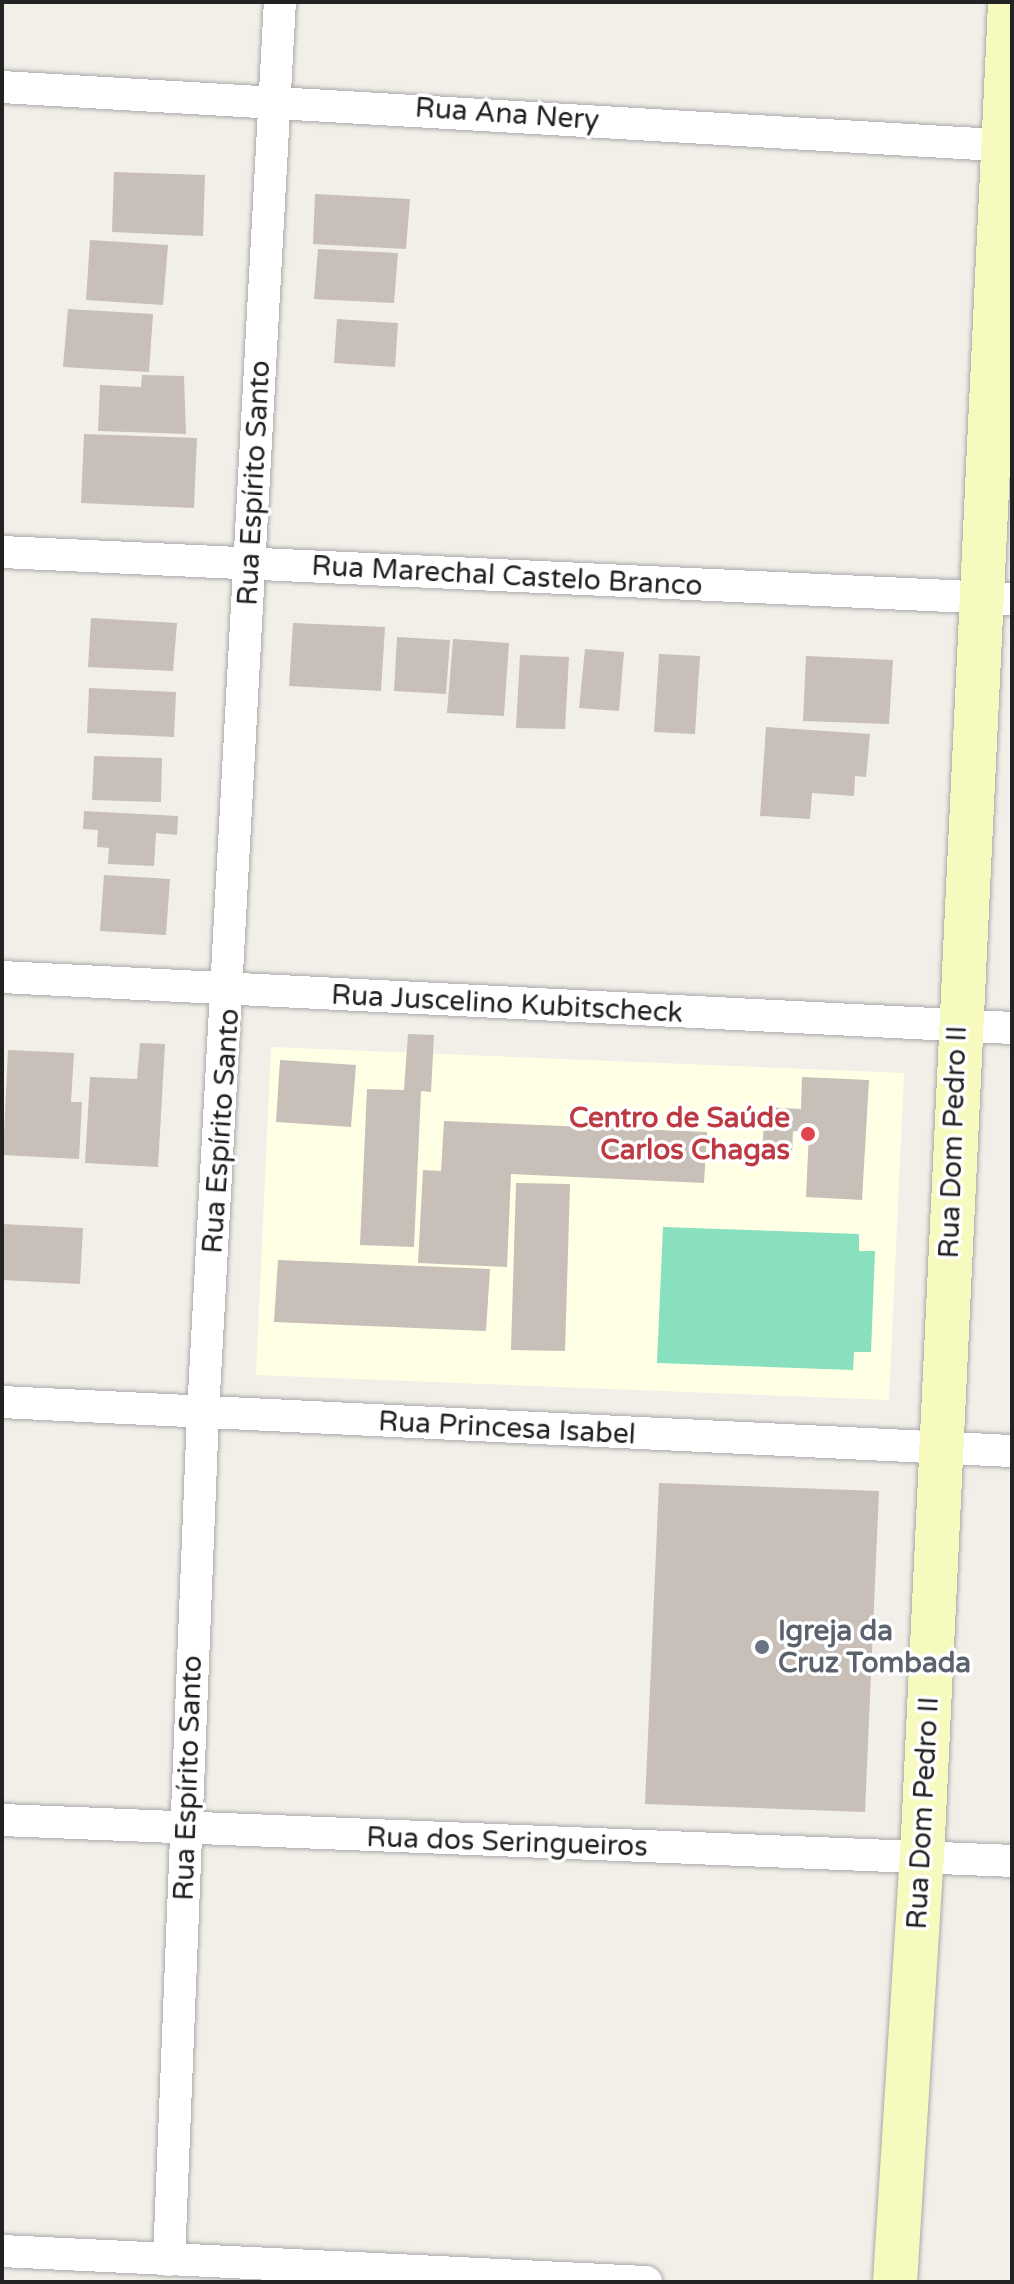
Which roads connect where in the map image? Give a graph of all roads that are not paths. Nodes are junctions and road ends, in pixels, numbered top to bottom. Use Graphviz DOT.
graph roads {
  1 [pos="280,2"];
  2 [pos="1010,2"];
  3 [pos="2,87"];
  4 [pos="273,100"];
  5 [pos="1006,146"];
  6 [pos="2,552"];
  7 [pos="250,563"];
  8 [pos="995,599"];
  9 [pos="2,977"];
  10 [pos="229,991"];
  11 [pos="957,1026"];
  12 [pos="1012,1028"];
  13 [pos="2,1402"];
  14 [pos="203,1413"];
  15 [pos="941,1449"];
  16 [pos="1012,1451"];
  17 [pos="2,1820"];
  18 [pos="185,1830"];
  19 [pos="922,1857"];
  20 [pos="1012,1861"];
  21 [pos="2,2251"];
  22 [pos="169,2260"];
  23 [pos="646,2282"];
  24 [pos="895,2282"];
  1 -- 4 [label="street, Rua Espírito Santo"];
  2 -- 5 [label="street, Rua Dom Pedro II"];
  3 -- 4 [label="street, Rua Ana Nery"];
  4 -- 5 [label="street, Rua Ana Nery"];
  4 -- 7 [label="street, Rua Espírito Santo"];
  5 -- 8 [label="street, Rua Dom Pedro II"];
  6 -- 7 [label="street, Rua Marechal Castelo Branco"];
  7 -- 8 [label="street, Rua Marechal Castelo Branco"];
  7 -- 10 [label="street, Rua Espírito Santo"];
  8 -- 11 [label="street, Rua Dom Pedro II"];
  9 -- 10 [label="street, Rua Juscelino Kubitscheck"];
  10 -- 11 [label="street, Rua Juscelino Kubitscheck"];
  10 -- 14 [label="street, Rua Espírito Santo"];
  11 -- 12 [label="street, Rua Juscelino Kubitscheck"];
  11 -- 15 [label="street, Rua Dom Pedro II"];
  13 -- 14 [label="street, Rua Princesa Isabel"];
  14 -- 15 [label="street, Rua Princesa Isabel"];
  14 -- 18 [label="street, Rua Espírito Santo"];
  15 -- 16 [label="street, Rua Princesa Isabel"];
  15 -- 19 [label="street, Rua Dom Pedro II"];
  17 -- 18 [label="street, Rua dos Seringueiros"];
  18 -- 19 [label="street, Rua dos Seringueiros"];
  18 -- 22 [label="street, Rua Espírito Santo"];
  19 -- 20 [label="street, Rua dos Seringueiros"];
  19 -- 24 [label="street, Rua Dom Pedro II"];
  21 -- 22 [label="street"];
  22 -- 23 [label="street"];
}
